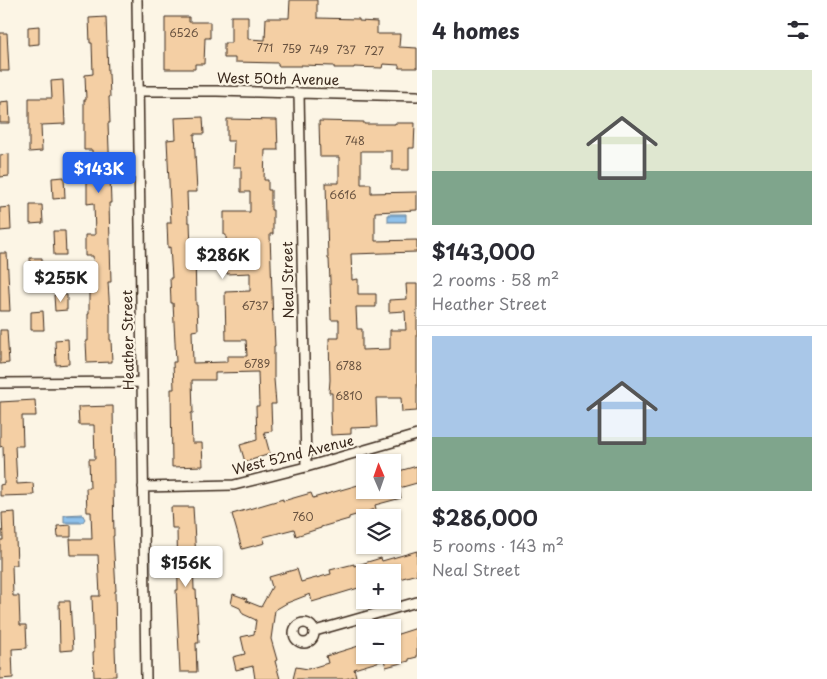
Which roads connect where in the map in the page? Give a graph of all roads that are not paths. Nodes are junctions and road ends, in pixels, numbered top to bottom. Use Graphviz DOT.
graph roads {
  1 [pos="137,0"];
  2 [pos="139,91"];
  3 [pos="299,93"];
  4 [pos="417,96"];
  5 [pos="142,382"];
  6 [pos="0,383"];
  7 [pos="417,435"];
  8 [pos="306,467"];
  9 [pos="143,487"];
  10 [pos="417,602"];
  11 [pos="314,631"];
  12 [pos="146,679"];
  1 -- 2 [label="street, Heather Street"];
  2 -- 3 [label="street, West 50th Avenue"];
  2 -- 5 [label="street, Heather Street"];
  3 -- 4 [label="street, West 50th Avenue"];
  3 -- 8 [label="street, Neal Street"];
  5 -- 6 [label="street"];
  5 -- 9 [label="street, Heather Street"];
  7 -- 8 [label="street, West 52nd Avenue"];
  8 -- 9 [label="street, West 52nd Avenue"];
  9 -- 12 [label="street, Heather Street"];
  10 -- 11 [label="street"];
}
